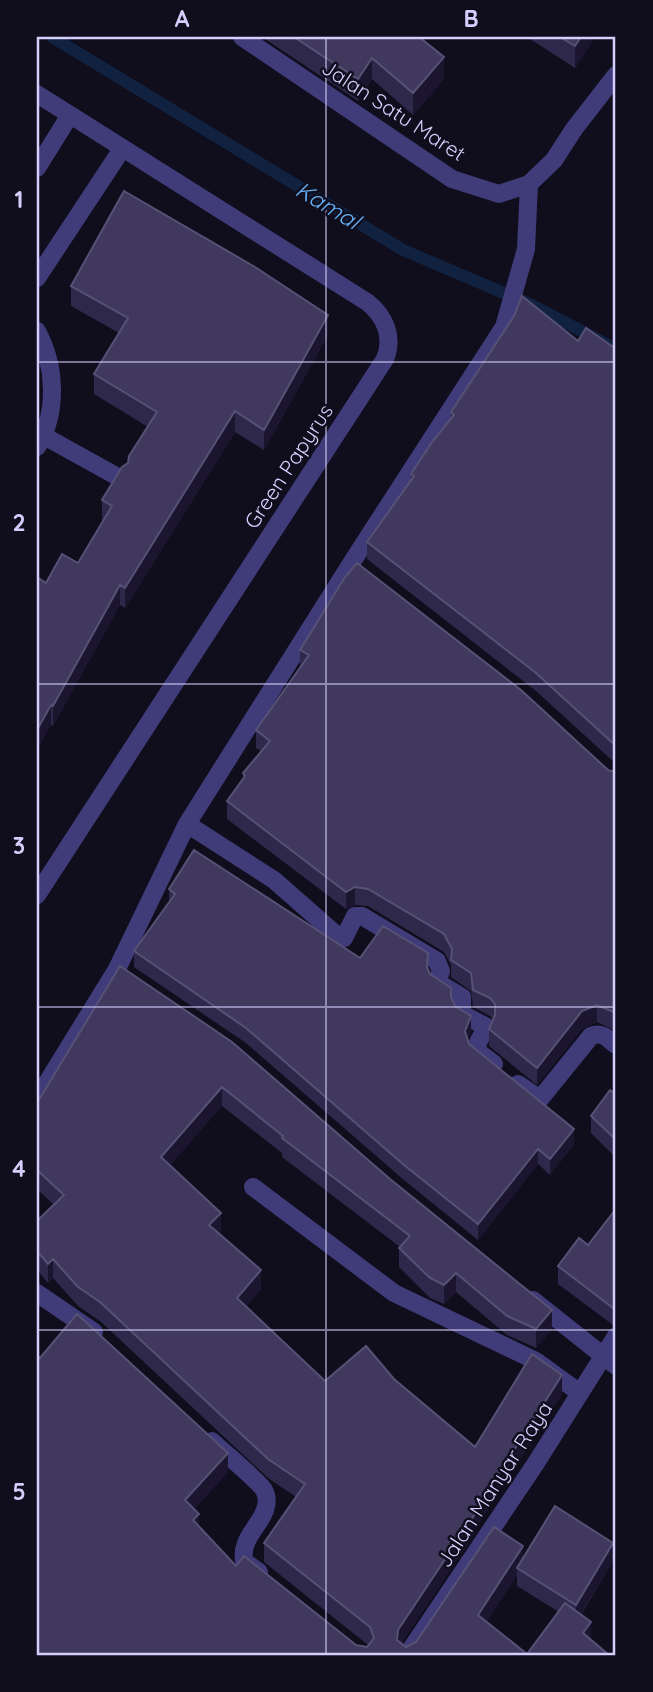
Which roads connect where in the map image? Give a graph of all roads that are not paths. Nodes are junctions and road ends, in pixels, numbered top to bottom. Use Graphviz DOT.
graph roads {
  1 [pos="242,37"];
  2 [pos="616,75"];
  3 [pos="37,94"];
  4 [pos="70,115"];
  5 [pos="122,149"];
  6 [pos="37,168"];
  7 [pos="529,184"];
  8 [pos="37,278"];
  9 [pos="37,331"];
  10 [pos="40,442"];
  11 [pos="118,477"];
  12 [pos="187,824"];
  13 [pos="37,895"];
  14 [pos="616,1045"];
  15 [pos="37,1099"];
  16 [pos="253,1187"];
  17 [pos="517,1286"];
  18 [pos="37,1293"];
  19 [pos="616,1336"];
  20 [pos="112,1348"];
  21 [pos="610,1361"];
  22 [pos="580,1393"];
  23 [pos="203,1433"];
  24 [pos="274,1585"];
  25 [pos="407,1655"];
  1 -- 7 [label="street, Jalan Satu Maret"];
  2 -- 7 [label="street"];
  3 -- 4 [label="street, Green Papyrus"];
  4 -- 5 [label="street, Green Papyrus"];
  4 -- 6 [label="street"];
  5 -- 8 [label="street"];
  5 -- 13 [label="street, Green Papyrus"];
  7 -- 12 [label="street"];
  9 -- 10 [label="street"];
  10 -- 11 [label="street"];
  12 -- 14 [label="street"];
  12 -- 15 [label="street"];
  16 -- 22 [label="street"];
  17 -- 21 [label="street"];
  18 -- 20 [label="street"];
  19 -- 21 [label="street, Jalan Manyar Raya"];
  21 -- 22 [label="street, Jalan Manyar Raya"];
  22 -- 25 [label="street, Jalan Manyar Raya"];
  23 -- 24 [label="street"];
}
